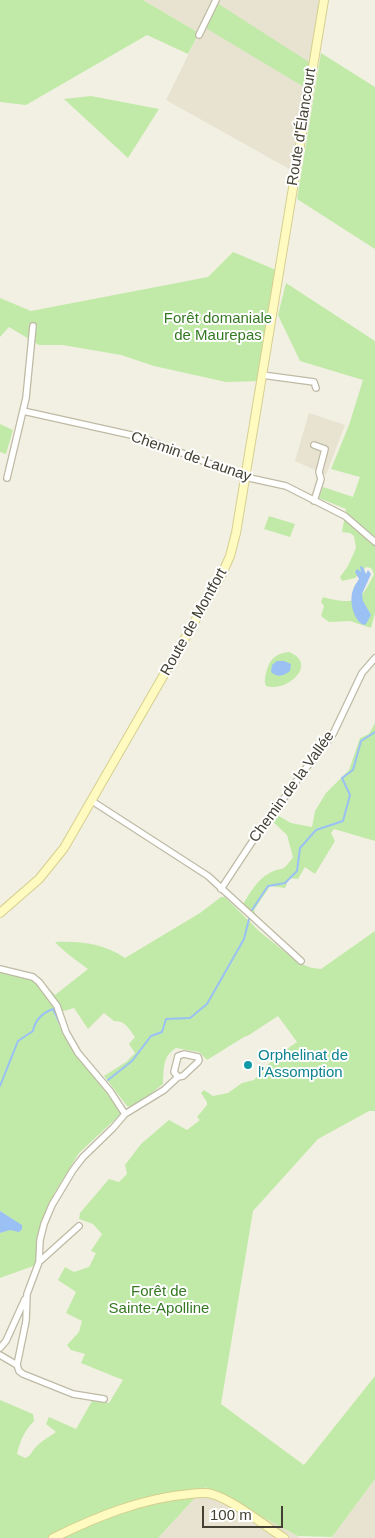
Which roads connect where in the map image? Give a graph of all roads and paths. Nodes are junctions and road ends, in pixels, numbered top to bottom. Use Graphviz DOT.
graph roads {
  1 [pos="216,0"];
  2 [pos="324,0"];
  3 [pos="199,35"];
  4 [pos="282,254"];
  5 [pos="33,326"];
  6 [pos="262,375"];
  7 [pos="316,388"];
  8 [pos="23,411"];
  9 [pos="314,445"];
  10 [pos="245,477"];
  11 [pos="7,478"];
  12 [pos="314,501"];
  13 [pos="375,542"];
  14 [pos="375,658"];
  15 [pos="92,801"];
  16 [pos="221,890"];
  17 [pos="0,913"];
  18 [pos="301,961"];
  19 [pos="0,969"];
  20 [pos="178,1077"];
  21 [pos="125,1114"];
  22 [pos="79,1226"];
  23 [pos="39,1262"];
  24 [pos="27,1294"];
  25 [pos="0,1348"];
  26 [pos="0,1355"];
  27 [pos="17,1365"];
  28 [pos="104,1399"];
  29 [pos="53,1538"];
  30 [pos="284,1538"];
  1 -- 3 [label="street"];
  2 -- 4 [label="street, Route d'Élancourt"];
  4 -- 6 [label="street, Route de Montfort"];
  5 -- 8 [label="street"];
  6 -- 7 [label="street"];
  6 -- 10 [label="street, Route de Montfort"];
  8 -- 10 [label="street, Chemin de Launay"];
  8 -- 11 [label="street"];
  9 -- 12 [label="street"];
  10 -- 12 [label="street, Chemin de Launay"];
  10 -- 15 [label="street, Route de Montfort"];
  12 -- 13 [label="street, Chemin de Launay"];
  14 -- 16 [label="street, Chemin de la Vallée"];
  15 -- 16 [label="street"];
  15 -- 17 [label="street, Route de Montfort"];
  16 -- 18 [label="street"];
  19 -- 21 [label="street"];
  20 -- 20 [label="street"];
  20 -- 21 [label="street"];
  21 -- 23 [label="street"];
  22 -- 23 [label="street"];
  23 -- 24 [label="street"];
  24 -- 25 [label="street"];
  24 -- 27 [label="street"];
  26 -- 27 [label="street"];
  27 -- 28 [label="street"];
  29 -- 30 [label="street"];
}
